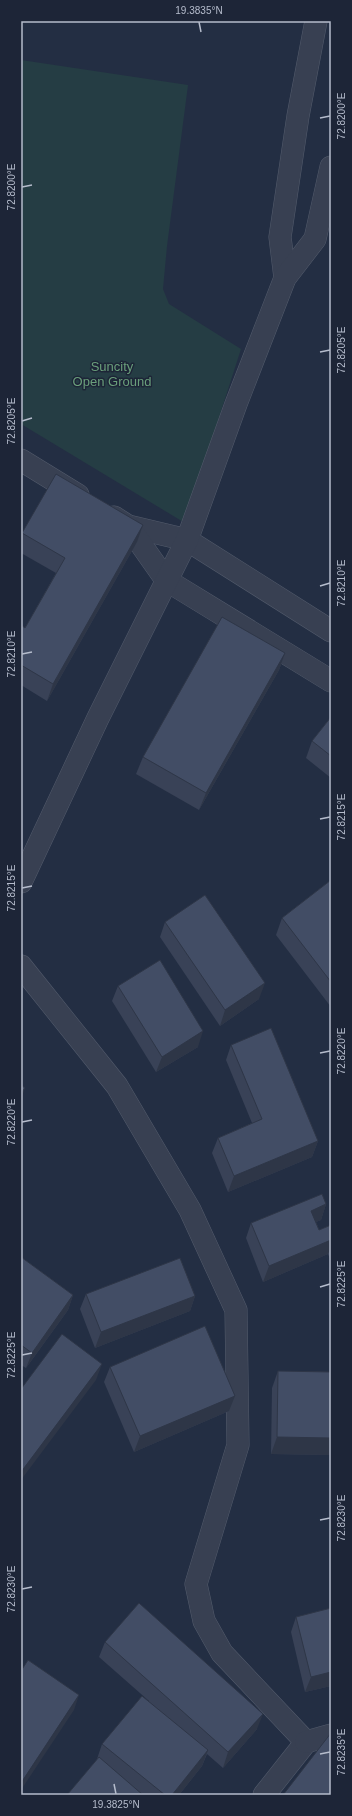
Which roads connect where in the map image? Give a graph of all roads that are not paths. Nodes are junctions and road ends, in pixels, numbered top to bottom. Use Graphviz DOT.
graph roads {
  1 [pos="316,21"];
  2 [pos="331,167"];
  3 [pos="285,278"];
  4 [pos="21,460"];
  5 [pos="128,526"];
  6 [pos="187,540"];
  7 [pos="166,580"];
  8 [pos="331,631"];
  9 [pos="331,681"];
  10 [pos="22,877"];
  11 [pos="21,966"];
  12 [pos="331,1735"];
  13 [pos="306,1742"];
  14 [pos="264,1795"];
  1 -- 3 [label="street"];
  2 -- 3 [label="street"];
  3 -- 6 [label="street"];
  4 -- 5 [label="street"];
  5 -- 6 [label="street"];
  5 -- 7 [label="street"];
  6 -- 7 [label="street"];
  6 -- 8 [label="street"];
  7 -- 9 [label="street"];
  7 -- 10 [label="street"];
  11 -- 13 [label="street"];
  12 -- 13 [label="street"];
  13 -- 14 [label="street"];
}
